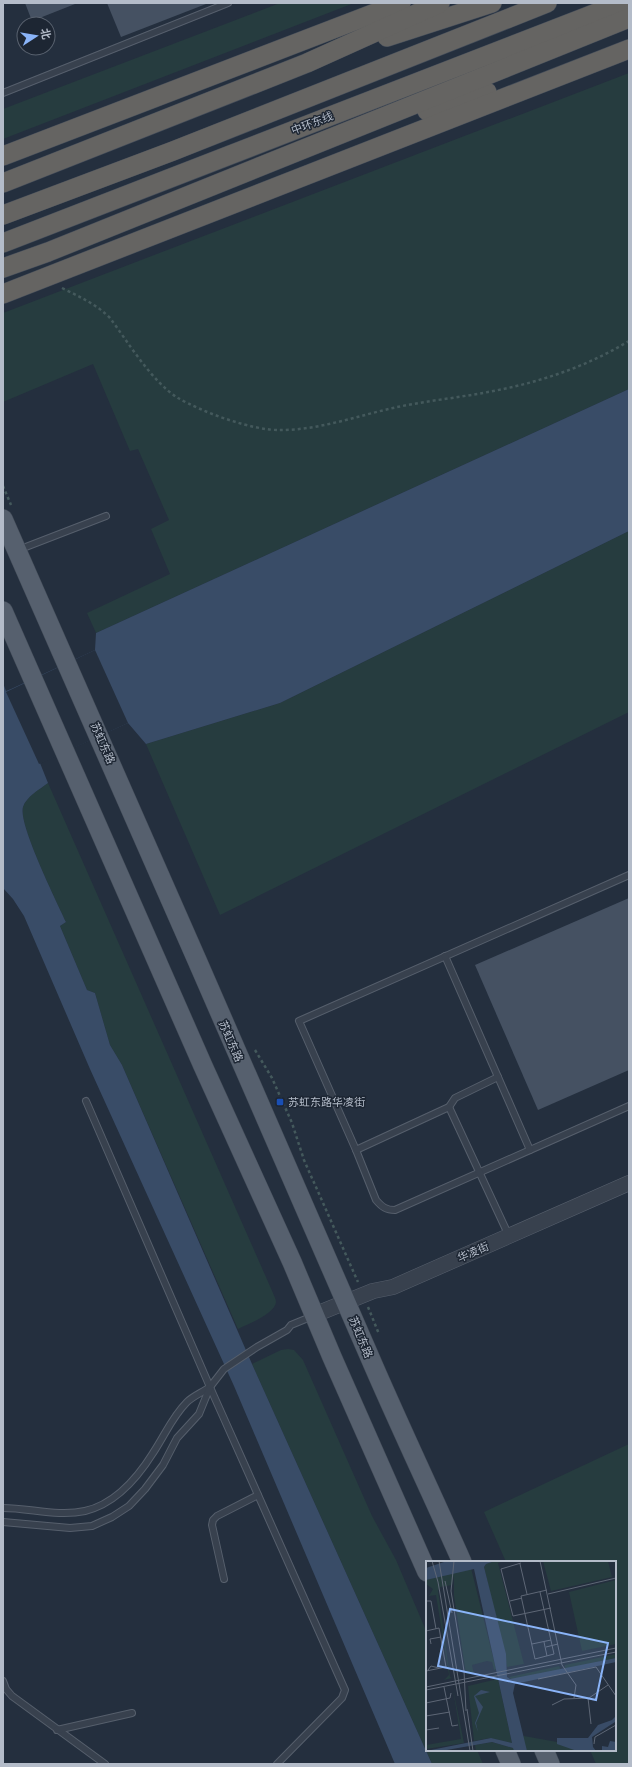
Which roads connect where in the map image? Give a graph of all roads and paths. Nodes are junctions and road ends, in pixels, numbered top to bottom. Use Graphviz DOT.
graph roads {
  1 [pos="228,3"];
  2 [pos="401,3"];
  3 [pos="440,3"];
  4 [pos="492,3"];
  5 [pos="547,3"];
  6 [pos="622,3"];
  7 [pos="629,18"];
  8 [pos="621,52"];
  9 [pos="307,63"];
  10 [pos="3,94"];
  11 [pos="324,141"];
  12 [pos="3,156"];
  13 [pos="3,183"];
  14 [pos="3,215"];
  15 [pos="3,243"];
  16 [pos="4,267"];
  17 [pos="60,287"];
  18 [pos="3,294"];
  19 [pos="629,341"];
  20 [pos="106,516"];
  21 [pos="3,519"];
  22 [pos="17,551"];
  23 [pos="3,611"];
  24 [pos="629,875"];
  25 [pos="445,956"];
  26 [pos="498,1077"];
  27 [pos="86,1101"];
  28 [pos="629,1106"];
  29 [pos="449,1107"];
  30 [pos="356,1150"];
  31 [pos="530,1150"];
  32 [pos="480,1172"];
  33 [pos="629,1183"];
  34 [pos="509,1236"];
  35 [pos="346,1302"];
  36 [pos="314,1315"];
  37 [pos="210,1387"];
  38 [pos="258,1495"];
  39 [pos="3,1508"];
  40 [pos="3,1522"];
  41 [pos="462,1561"];
  42 [pos="426,1570"];
  43 [pos="224,1579"];
  44 [pos="3,1681"];
  45 [pos="132,1713"];
  46 [pos="57,1730"];
  47 [pos="505,1751"];
  48 [pos="544,1751"];
  49 [pos="105,1764"];
  50 [pos="277,1764"];
  51 [pos="511,1764"];
  52 [pos="550,1764"];
  1 -- 10 [label="lane"];
  2 -- 12 [label="highway"];
  3 -- 9 [label="highway"];
  4 -- 9 [label="highway"];
  5 -- 14 [label="highway"];
  6 -- 15 [label="highway, 中环东线"];
  7 -- 11 [label="highway"];
  8 -- 11 [label="highway"];
  8 -- 18 [label="highway"];
  9 -- 13 [label="highway"];
  11 -- 16 [label="highway"];
  17 -- 19 [label="path"];
  20 -- 22 [label="lane"];
  21 -- 22 [label="main road, 苏虹东路"];
  22 -- 35 [label="main road, 苏虹东路"];
  23 -- 36 [label="main road"];
  24 -- 25 [label="lane"];
  25 -- 26 [label="lane"];
  25 -- 30 [label="lane"];
  26 -- 29 [label="lane"];
  26 -- 31 [label="lane"];
  27 -- 37 [label="lane"];
  28 -- 31 [label="lane"];
  29 -- 30 [label="lane"];
  29 -- 32 [label="lane"];
  30 -- 32 [label="lane"];
  31 -- 32 [label="lane"];
  32 -- 34 [label="lane"];
  33 -- 34 [label="street, 华凌街"];
  34 -- 35 [label="street, 华凌街"];
  35 -- 36 [label="street, 华凌街"];
  35 -- 41 [label="main road, 苏虹东路"];
  36 -- 37 [label="lane"];
  36 -- 42 [label="main road"];
  37 -- 38 [label="lane"];
  37 -- 39 [label="lane"];
  37 -- 40 [label="lane"];
  38 -- 43 [label="lane"];
  38 -- 50 [label="lane"];
  44 -- 46 [label="lane"];
  45 -- 46 [label="lane"];
  46 -- 49 [label="lane"];
  47 -- 51 [label="main road"];
  48 -- 52 [label="main road"];
}
